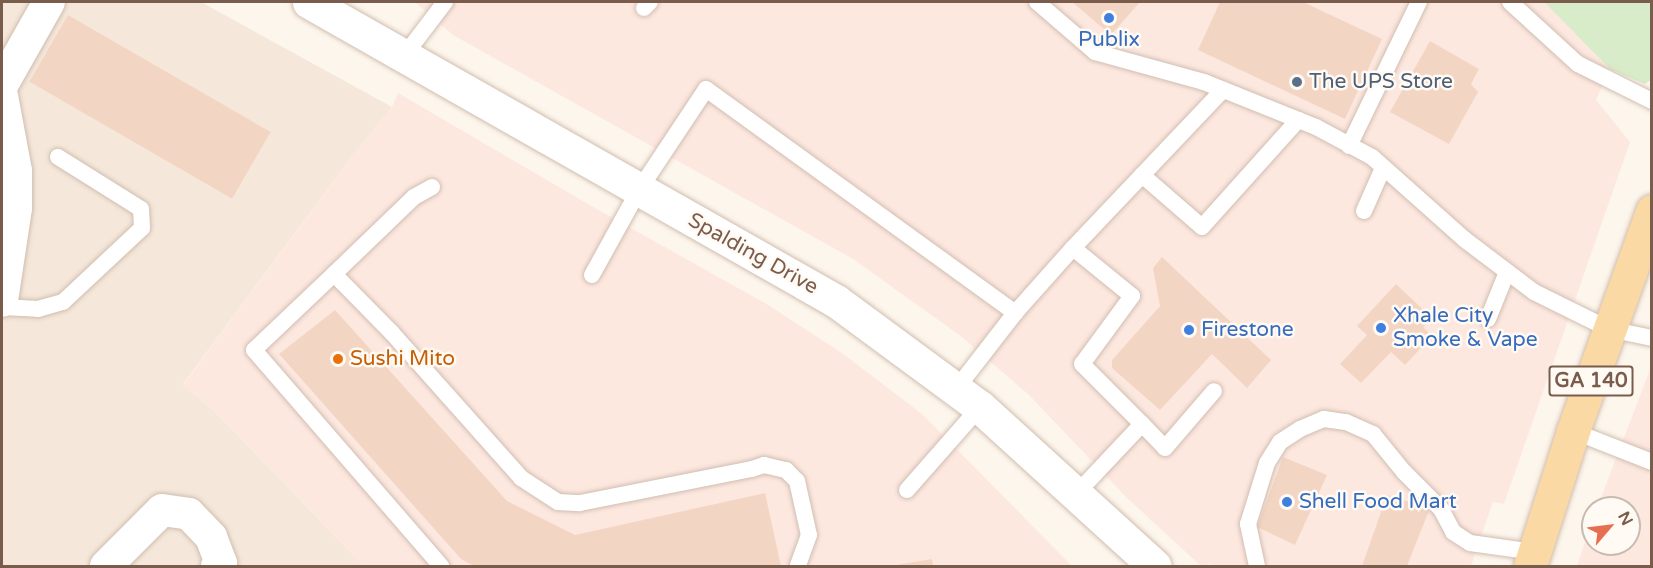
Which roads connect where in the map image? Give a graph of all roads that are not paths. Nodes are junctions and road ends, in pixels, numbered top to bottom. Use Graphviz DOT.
graph roads {
  1 [pos="49,2"];
  2 [pos="309,2"];
  3 [pos="445,2"];
  4 [pos="1037,2"];
  5 [pos="1419,2"];
  6 [pos="1510,2"];
  7 [pos="404,56"];
  8 [pos="2,85"];
  9 [pos="1223,90"];
  10 [pos="2,96"];
  11 [pos="1652,101"];
  12 [pos="1298,120"];
  13 [pos="1349,146"];
  14 [pos="58,157"];
  15 [pos="1383,168"];
  16 [pos="1142,175"];
  17 [pos="432,187"];
  18 [pos="639,190"];
  19 [pos="1364,210"];
  20 [pos="1652,212"];
  21 [pos="1073,248"];
  22 [pos="1507,272"];
  23 [pos="333,274"];
  24 [pos="592,275"];
  25 [pos="2,301"];
  26 [pos="2,307"];
  27 [pos="1016,313"];
  28 [pos="1488,319"];
  29 [pos="1609,329"];
  30 [pos="1652,338"];
  31 [pos="1214,391"];
  32 [pos="968,398"];
  33 [pos="1142,424"];
  34 [pos="1574,431"];
  35 [pos="1652,462"];
  36 [pos="907,490"];
  37 [pos="1076,494"];
  38 [pos="1532,559"];
  39 [pos="106,567"];
  40 [pos="217,567"];
  41 [pos="441,567"];
  42 [pos="798,567"];
  43 [pos="1155,567"];
  44 [pos="1257,567"];
  1 -- 8 [label="street"];
  2 -- 7 [label="main road, Spalding Drive"];
  3 -- 7 [label="lane"];
  4 -- 9 [label="lane"];
  5 -- 13 [label="lane"];
  6 -- 11 [label="lane"];
  7 -- 18 [label="main road, Spalding Drive"];
  9 -- 12 [label="lane"];
  9 -- 16 [label="lane"];
  10 -- 25 [label="street"];
  12 -- 13 [label="lane"];
  12 -- 16 [label="lane"];
  13 -- 15 [label="lane"];
  14 -- 26 [label="lane"];
  15 -- 19 [label="lane"];
  15 -- 22 [label="lane"];
  16 -- 21 [label="lane"];
  17 -- 23 [label="lane"];
  18 -- 24 [label="lane"];
  18 -- 27 [label="lane"];
  18 -- 32 [label="main road, Spalding Drive"];
  20 -- 29 [label="main road, GA 140"];
  21 -- 27 [label="lane"];
  21 -- 33 [label="lane"];
  22 -- 28 [label="lane"];
  22 -- 29 [label="lane"];
  23 -- 41 [label="lane"];
  23 -- 42 [label="lane"];
  27 -- 32 [label="lane"];
  29 -- 30 [label="lane"];
  29 -- 34 [label="main road, GA 140"];
  31 -- 33 [label="lane"];
  32 -- 36 [label="lane"];
  32 -- 37 [label="main road, Spalding Drive"];
  33 -- 37 [label="lane"];
  34 -- 35 [label="lane"];
  34 -- 38 [label="main road, GA 140"];
  37 -- 43 [label="main road, Spalding Drive"];
  38 -- 44 [label="lane"];
  39 -- 40 [label="street"];
}
